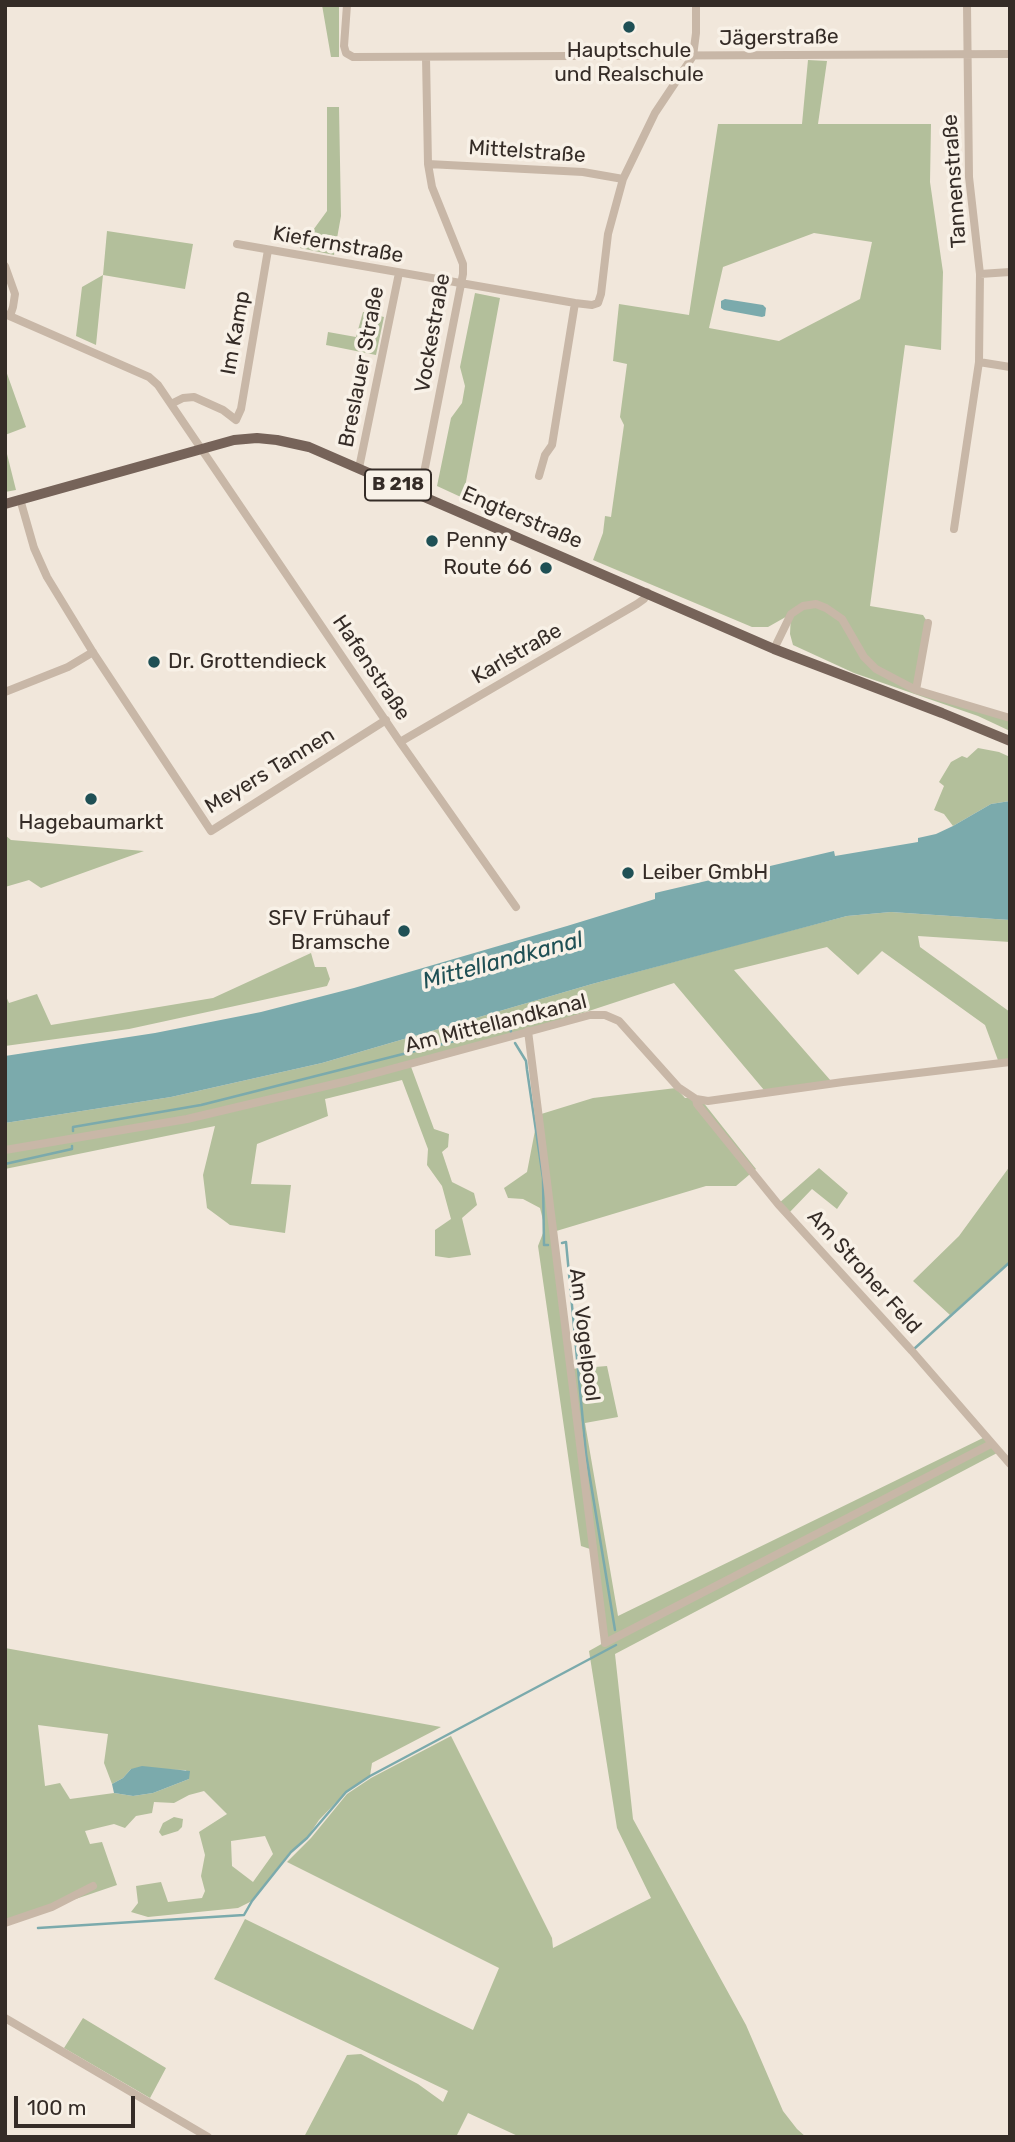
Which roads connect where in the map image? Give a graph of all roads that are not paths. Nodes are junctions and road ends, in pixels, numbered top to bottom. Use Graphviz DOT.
graph roads {
  1 [pos="347,5"];
  2 [pos="696,5"];
  3 [pos="967,5"];
  4 [pos="1010,54"];
  5 [pos="967,55"];
  6 [pos="692,56"];
  7 [pos="426,57"];
  8 [pos="428,164"];
  9 [pos="623,179"];
  10 [pos="237,244"];
  11 [pos="268,250"];
  12 [pos="5,266"];
  13 [pos="1010,272"];
  14 [pos="398,273"];
  15 [pos="980,274"];
  16 [pos="462,284"];
  17 [pos="575,303"];
  18 [pos="8,315"];
  19 [pos="978,358"];
  20 [pos="1010,367"];
  21 [pos="172,404"];
  22 [pos="200,448"];
  23 [pos="359,468"];
  24 [pos="540,476"];
  25 [pos="418,494"];
  26 [pos="20,499"];
  27 [pos="5,504"];
  28 [pos="954,529"];
  29 [pos="647,592"];
  30 [pos="928,623"];
  31 [pos="774,649"];
  32 [pos="93,652"];
  33 [pos="916,690"];
  34 [pos="5,692"];
  35 [pos="1010,718"];
  36 [pos="386,720"];
  37 [pos="1010,741"];
  38 [pos="400,742"];
  39 [pos="516,907"];
  40 [pos="528,1031"];
  41 [pos="1010,1062"];
  42 [pos="696,1099"];
  43 [pos="5,1150"];
  44 [pos="991,1444"];
  45 [pos="1010,1465"];
  46 [pos="93,1886"];
  47 [pos="5,1923"];
  48 [pos="5,2018"];
  49 [pos="208,2137"];
  1 -- 7 [label="street, Jägerstraße"];
  2 -- 6 [label="street"];
  3 -- 5 [label="street, Tannenstraße"];
  4 -- 5 [label="street, Jägerstraße"];
  5 -- 6 [label="street, Jägerstraße"];
  5 -- 15 [label="street, Tannenstraße"];
  6 -- 7 [label="street, Jägerstraße"];
  6 -- 9 [label="street"];
  7 -- 8 [label="street, Vockestraße"];
  8 -- 9 [label="street, Mittelstraße"];
  8 -- 16 [label="street, Vockestraße"];
  9 -- 17 [label="street, Kiefernstraße"];
  10 -- 11 [label="street, Kiefernstraße"];
  11 -- 14 [label="street, Kiefernstraße"];
  11 -- 21 [label="street, Im Kamp"];
  12 -- 18 [label="street"];
  13 -- 15 [label="street"];
  14 -- 16 [label="street, Kiefernstraße"];
  14 -- 23 [label="street, Breslauer Straße"];
  15 -- 19 [label="street, Tannenstraße"];
  16 -- 17 [label="street, Kiefernstraße"];
  16 -- 25 [label="street, Vockestraße"];
  17 -- 24 [label="street"];
  18 -- 21 [label="street, Hafenstraße"];
  19 -- 20 [label="street"];
  19 -- 28 [label="street, Tannenstraße"];
  21 -- 22 [label="street, Hafenstraße"];
  22 -- 23 [label="main road, Engterstraße / B 218"];
  22 -- 26 [label="main road, Engterstraße / B 218"];
  22 -- 36 [label="street, Hafenstraße"];
  23 -- 25 [label="main road, Engterstraße / B 218"];
  25 -- 29 [label="main road, Engterstraße / B 218"];
  26 -- 27 [label="main road, Engterstraße / B 218"];
  26 -- 32 [label="street, Meyers Tannen"];
  29 -- 31 [label="main road, Engterstraße / B 218"];
  29 -- 38 [label="street, Karlstraße"];
  30 -- 33 [label="street"];
  31 -- 33 [label="street"];
  31 -- 37 [label="main road, Engterstraße / B 218"];
  32 -- 34 [label="street"];
  32 -- 36 [label="street, Meyers Tannen"];
  33 -- 35 [label="street"];
  36 -- 38 [label="street, Hafenstraße"];
  38 -- 39 [label="street, Hafenstraße"];
  40 -- 42 [label="street, Am Mittellandkanal"];
  40 -- 43 [label="street, Am Mittellandkanal"];
  40 -- 44 [label="street, Am Vogelpool"];
  41 -- 42 [label="street"];
  42 -- 44 [label="street, Am Stroher Feld"];
  44 -- 45 [label="street, Am Stroher Feld"];
  46 -- 47 [label="street"];
  48 -- 49 [label="street"];
}
